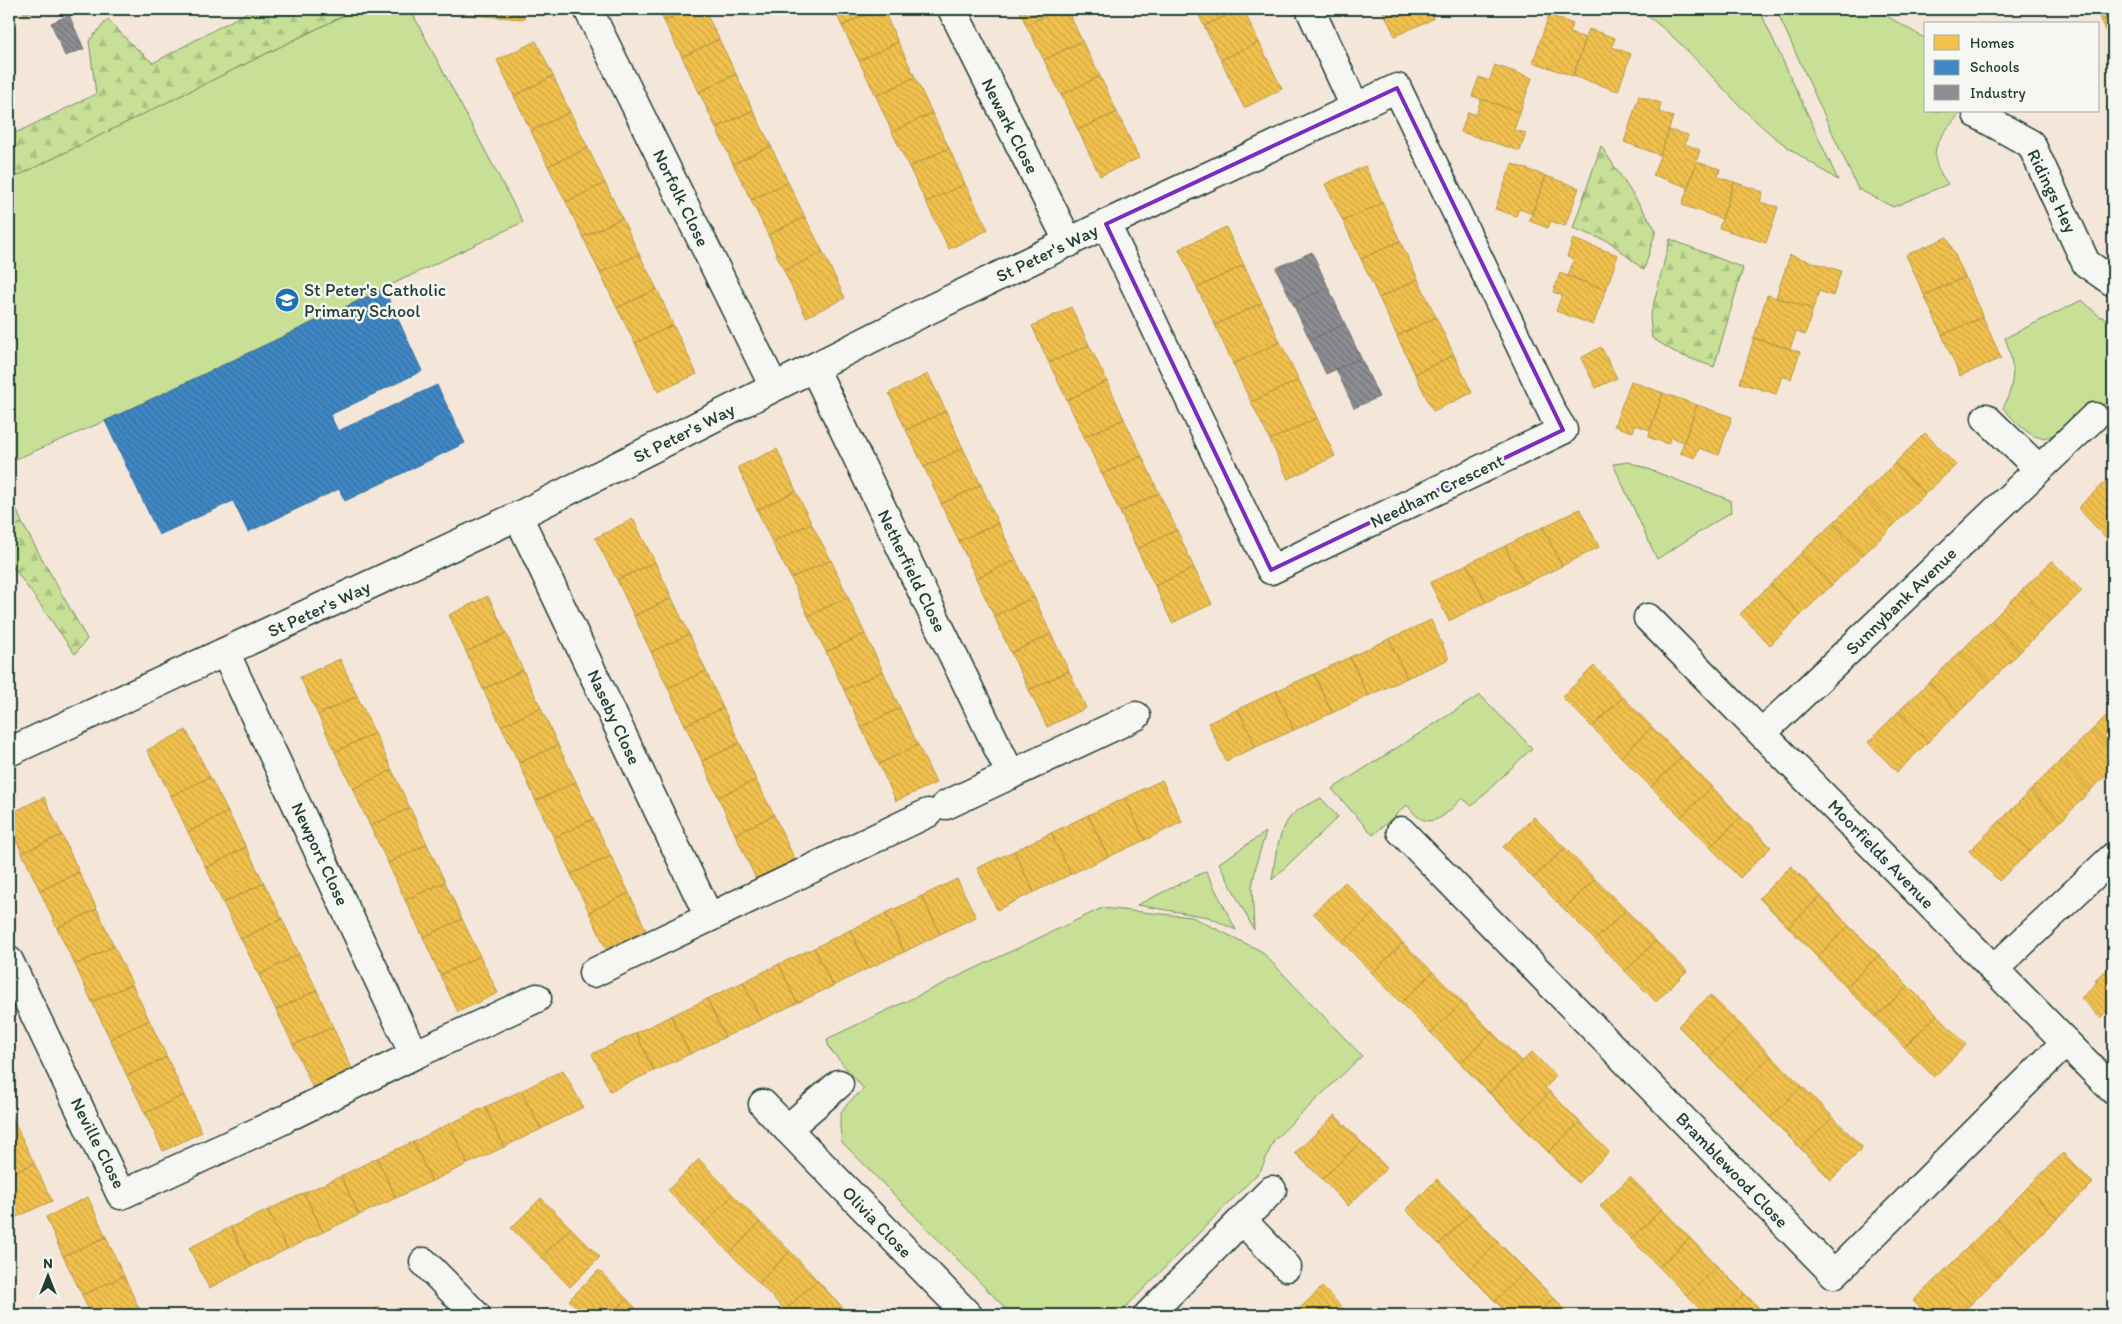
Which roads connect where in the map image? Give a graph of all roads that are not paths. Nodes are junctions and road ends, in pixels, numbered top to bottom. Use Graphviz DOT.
graph roads {
  1 [pos="588,9"];
  2 [pos="952,9"];
  3 [pos="1310,9"];
  4 [pos="1355,107"];
  5 [pos="1977,114"];
  6 [pos="1106,224"];
  7 [pos="1069,243"];
  8 [pos="2113,282"];
  9 [pos="814,368"];
  10 [pos="774,387"];
  11 [pos="2094,417"];
  12 [pos="1986,418"];
  13 [pos="2040,469"];
  14 [pos="518,516"];
  15 [pos="1648,618"];
  16 [pos="225,652"];
  17 [pos="1136,716"];
  18 [pos="1762,733"];
  19 [pos="9,752"];
  20 [pos="1011,775"];
  21 [pos="1401,831"];
  22 [pos="2113,857"];
  23 [pos="709,918"];
  24 [pos="9,961"];
  25 [pos="1993,970"];
  26 [pos="592,973"];
  27 [pos="537,998"];
  28 [pos="2066,1042"];
  29 [pos="414,1055"];
  30 [pos="839,1084"];
  31 [pos="2113,1090"];
  32 [pos="763,1104"];
  33 [pos="787,1129"];
  34 [pos="1272,1190"];
  35 [pos="1242,1220"];
  36 [pos="424,1262"];
  37 [pos="1287,1267"];
  38 [pos="476,1315"];
  39 [pos="968,1315"];
  40 [pos="1148,1315"];
  1 -- 10 [label="street, Norfolk Close"];
  2 -- 7 [label="street, Newark Close"];
  3 -- 4 [label="street"];
  4 -- 6 [label="street, St Peter's Way"];
  4 -- 6 [label="street, Needham Crescent"];
  5 -- 8 [label="street, Ridings Hey"];
  6 -- 7 [label="street, St Peter's Way"];
  7 -- 9 [label="street, St Peter's Way"];
  9 -- 10 [label="street, St Peter's Way"];
  9 -- 20 [label="street, Netherfield Close"];
  10 -- 14 [label="street, St Peter's Way"];
  11 -- 13 [label="street, Sunnybank Avenue"];
  12 -- 13 [label="street"];
  13 -- 18 [label="street, Sunnybank Avenue"];
  14 -- 16 [label="street, St Peter's Way"];
  14 -- 23 [label="street, Naseby Close"];
  15 -- 18 [label="street, Moorfields Avenue"];
  16 -- 19 [label="street, St Peter's Way"];
  16 -- 29 [label="street, Newport Close"];
  17 -- 20 [label="street"];
  18 -- 25 [label="street, Moorfields Avenue"];
  20 -- 23 [label="street"];
  21 -- 28 [label="street, Bramblewood Close"];
  22 -- 25 [label="street"];
  23 -- 26 [label="street"];
  24 -- 29 [label="street, Neville Close"];
  25 -- 28 [label="street, Moorfields Avenue"];
  27 -- 29 [label="street"];
  28 -- 31 [label="street, Moorfields Avenue"];
  30 -- 33 [label="street"];
  32 -- 33 [label="street, Olivia Close"];
  33 -- 39 [label="street, Olivia Close"];
  34 -- 35 [label="street"];
  35 -- 37 [label="street"];
  35 -- 40 [label="street"];
  36 -- 38 [label="street"];
}
